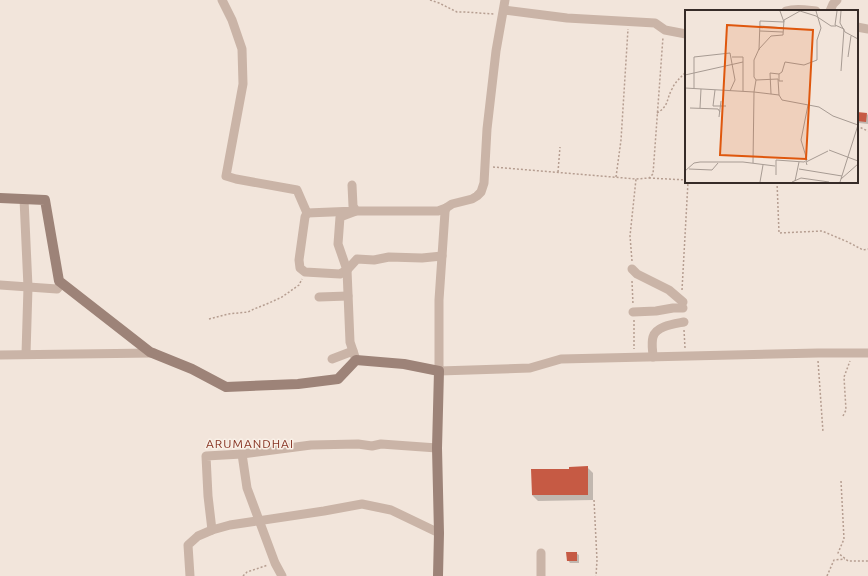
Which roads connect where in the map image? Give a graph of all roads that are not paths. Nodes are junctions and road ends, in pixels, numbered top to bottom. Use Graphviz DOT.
graph roads {
  1 [pos="222,0"];
  2 [pos="505,0"];
  3 [pos="837,0"];
  4 [pos="504,10"];
  5 [pos="830,10"];
  6 [pos="858,27"];
  7 [pos="868,29"];
  8 [pos="685,34"];
  9 [pos="352,185"];
  10 [pos="0,198"];
  11 [pos="24,199"];
  12 [pos="446,208"];
  13 [pos="356,211"];
  14 [pos="307,213"];
  15 [pos="442,256"];
  16 [pos="347,270"];
  17 [pos="632,270"];
  18 [pos="62,284"];
  19 [pos="0,285"];
  20 [pos="28,287"];
  21 [pos="348,296"];
  22 [pos="319,297"];
  23 [pos="634,312"];
  24 [pos="684,322"];
  25 [pos="868,353"];
  26 [pos="26,354"];
  27 [pos="154,354"];
  28 [pos="0,355"];
  29 [pos="354,356"];
  30 [pos="653,357"];
  31 [pos="332,359"];
  32 [pos="439,371"];
  33 [pos="437,448"];
  34 [pos="242,454"];
  35 [pos="259,520"];
  36 [pos="212,530"];
  37 [pos="439,533"];
  38 [pos="541,553"];
  39 [pos="190,576"];
  40 [pos="282,576"];
  41 [pos="438,576"];
  42 [pos="541,576"];
  1 -- 14 [label="street"];
  2 -- 4 [label="street"];
  3 -- 5 [label="street"];
  4 -- 8 [label="street"];
  4 -- 12 [label="street"];
  6 -- 7 [label="street"];
  9 -- 13 [label="street"];
  10 -- 11 [label="street"];
  11 -- 18 [label="street"];
  11 -- 20 [label="street"];
  12 -- 13 [label="street"];
  12 -- 15 [label="street"];
  13 -- 14 [label="street"];
  13 -- 16 [label="street"];
  14 -- 16 [label="street"];
  15 -- 16 [label="street"];
  15 -- 32 [label="street"];
  16 -- 21 [label="street"];
  17 -- 23 [label="street"];
  18 -- 20 [label="street"];
  18 -- 27 [label="street"];
  19 -- 20 [label="street"];
  20 -- 26 [label="street"];
  21 -- 22 [label="street"];
  21 -- 29 [label="street"];
  24 -- 30 [label="street"];
  25 -- 30 [label="street"];
  26 -- 27 [label="street"];
  26 -- 28 [label="street"];
  27 -- 29 [label="street"];
  29 -- 31 [label="street"];
  29 -- 32 [label="street"];
  30 -- 32 [label="street"];
  32 -- 33 [label="street"];
  33 -- 34 [label="street"];
  33 -- 37 [label="street"];
  34 -- 35 [label="street"];
  34 -- 36 [label="street"];
  35 -- 36 [label="street"];
  35 -- 37 [label="street"];
  35 -- 40 [label="street"];
  36 -- 39 [label="street"];
  37 -- 41 [label="street"];
  38 -- 42 [label="street"];
}
